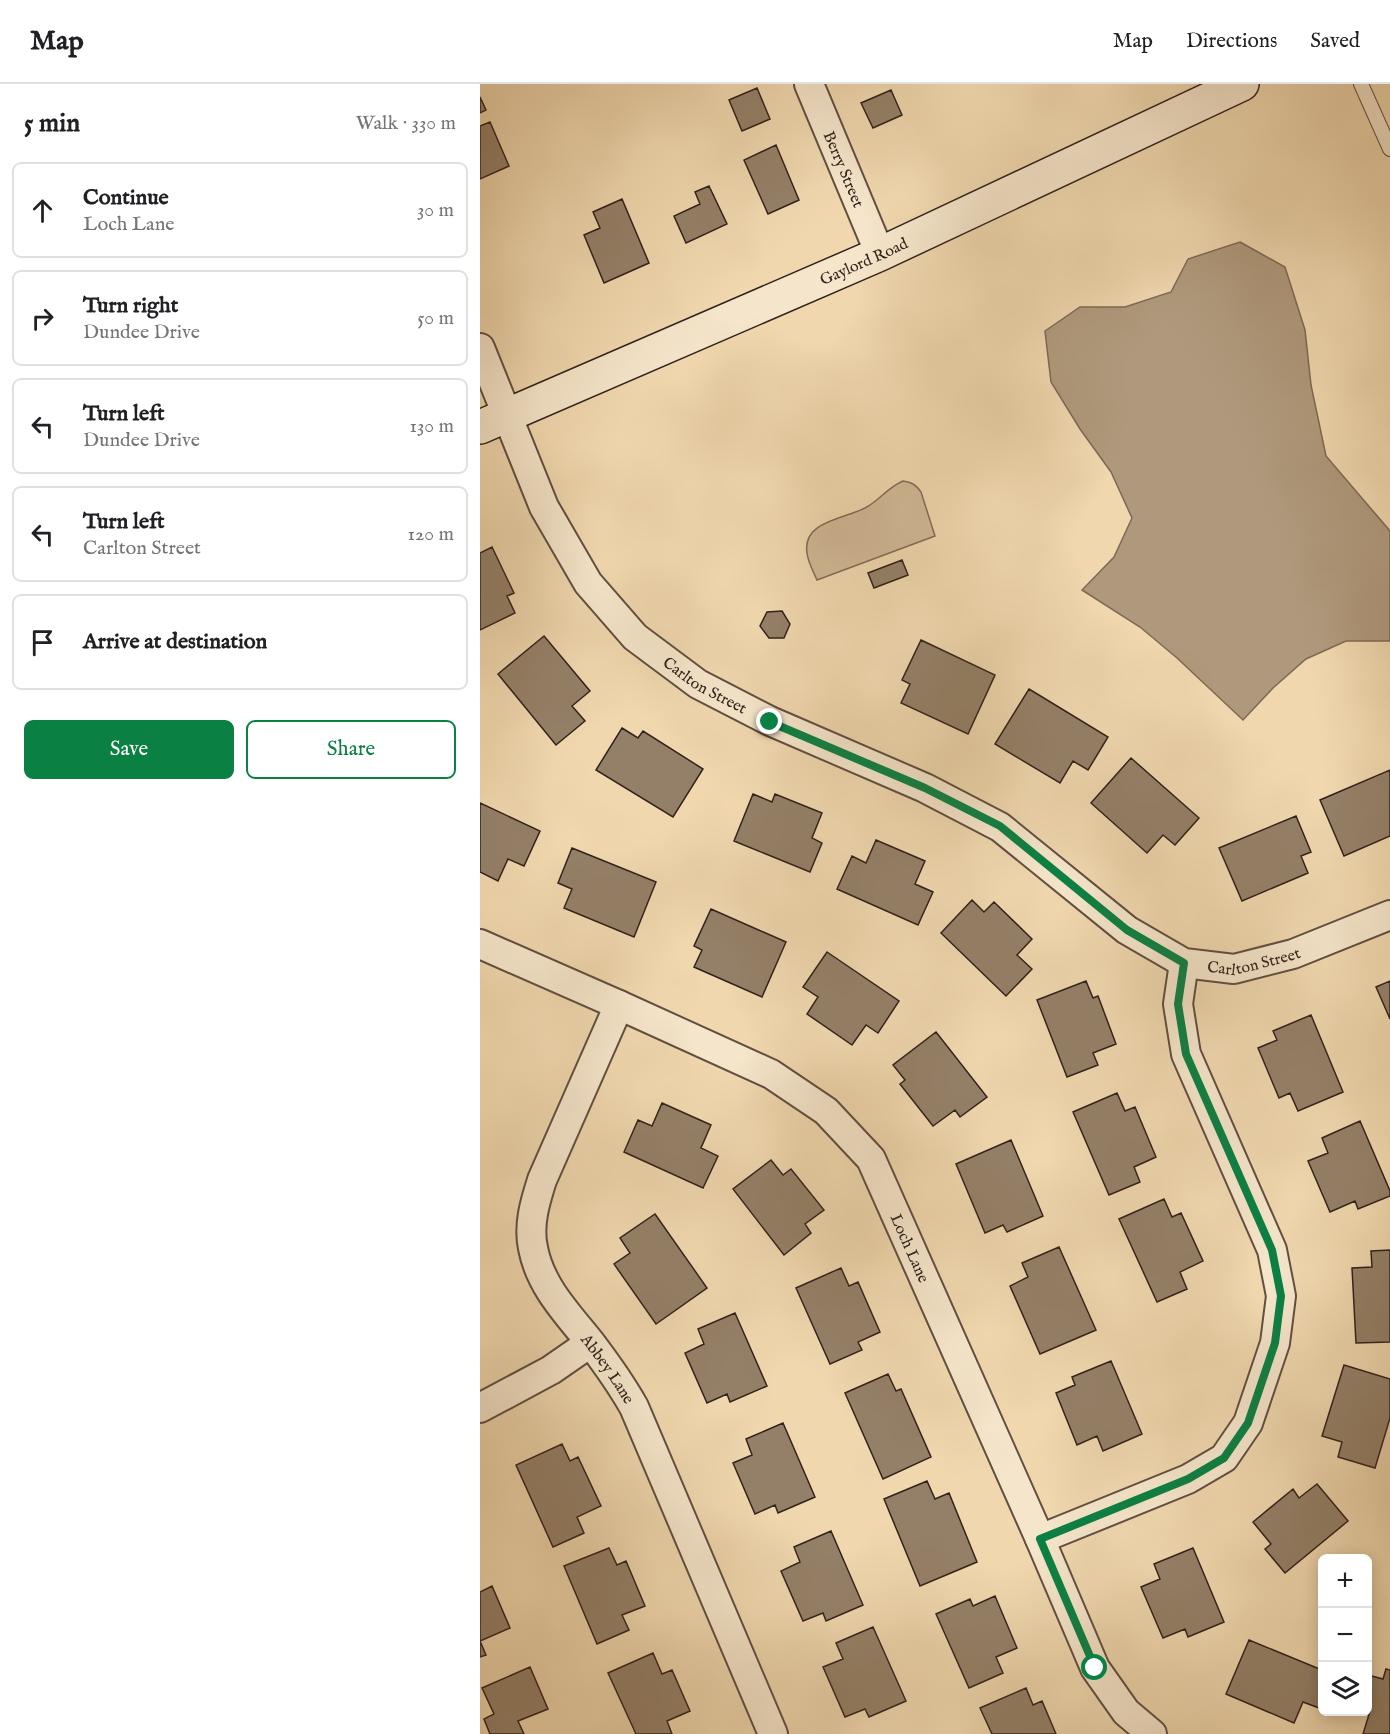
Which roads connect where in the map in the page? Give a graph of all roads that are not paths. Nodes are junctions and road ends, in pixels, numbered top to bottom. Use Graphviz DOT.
graph roads {
  1 [pos="810,84"];
  2 [pos="1242,84"];
  3 [pos="1361,84"];
  4 [pos="1390,148"];
  5 [pos="880,254"];
  6 [pos="480,348"];
  7 [pos="494,421"];
  8 [pos="1390,915"];
  9 [pos="480,944"];
  10 [pos="1184,963"];
  11 [pos="619,1005"];
  12 [pos="590,1343"];
  13 [pos="480,1408"];
  14 [pos="1040,1539"];
  15 [pos="774,1734"];
  16 [pos="1152,1734"];
  1 -- 5 [label="street, Berry Street"];
  2 -- 5 [label="street, Gaylord Road"];
  3 -- 4 [label="lane"];
  5 -- 7 [label="street, Gaylord Road"];
  6 -- 7 [label="street, Carlton Street"];
  7 -- 10 [label="street, Carlton Street"];
  8 -- 10 [label="street, Carlton Street"];
  9 -- 11 [label="street, Loch Lane"];
  10 -- 14 [label="street"];
  11 -- 12 [label="street, Abbey Lane"];
  11 -- 14 [label="street, Loch Lane"];
  12 -- 13 [label="street"];
  12 -- 15 [label="street, Abbey Lane"];
  14 -- 16 [label="street, Loch Lane"];
}
